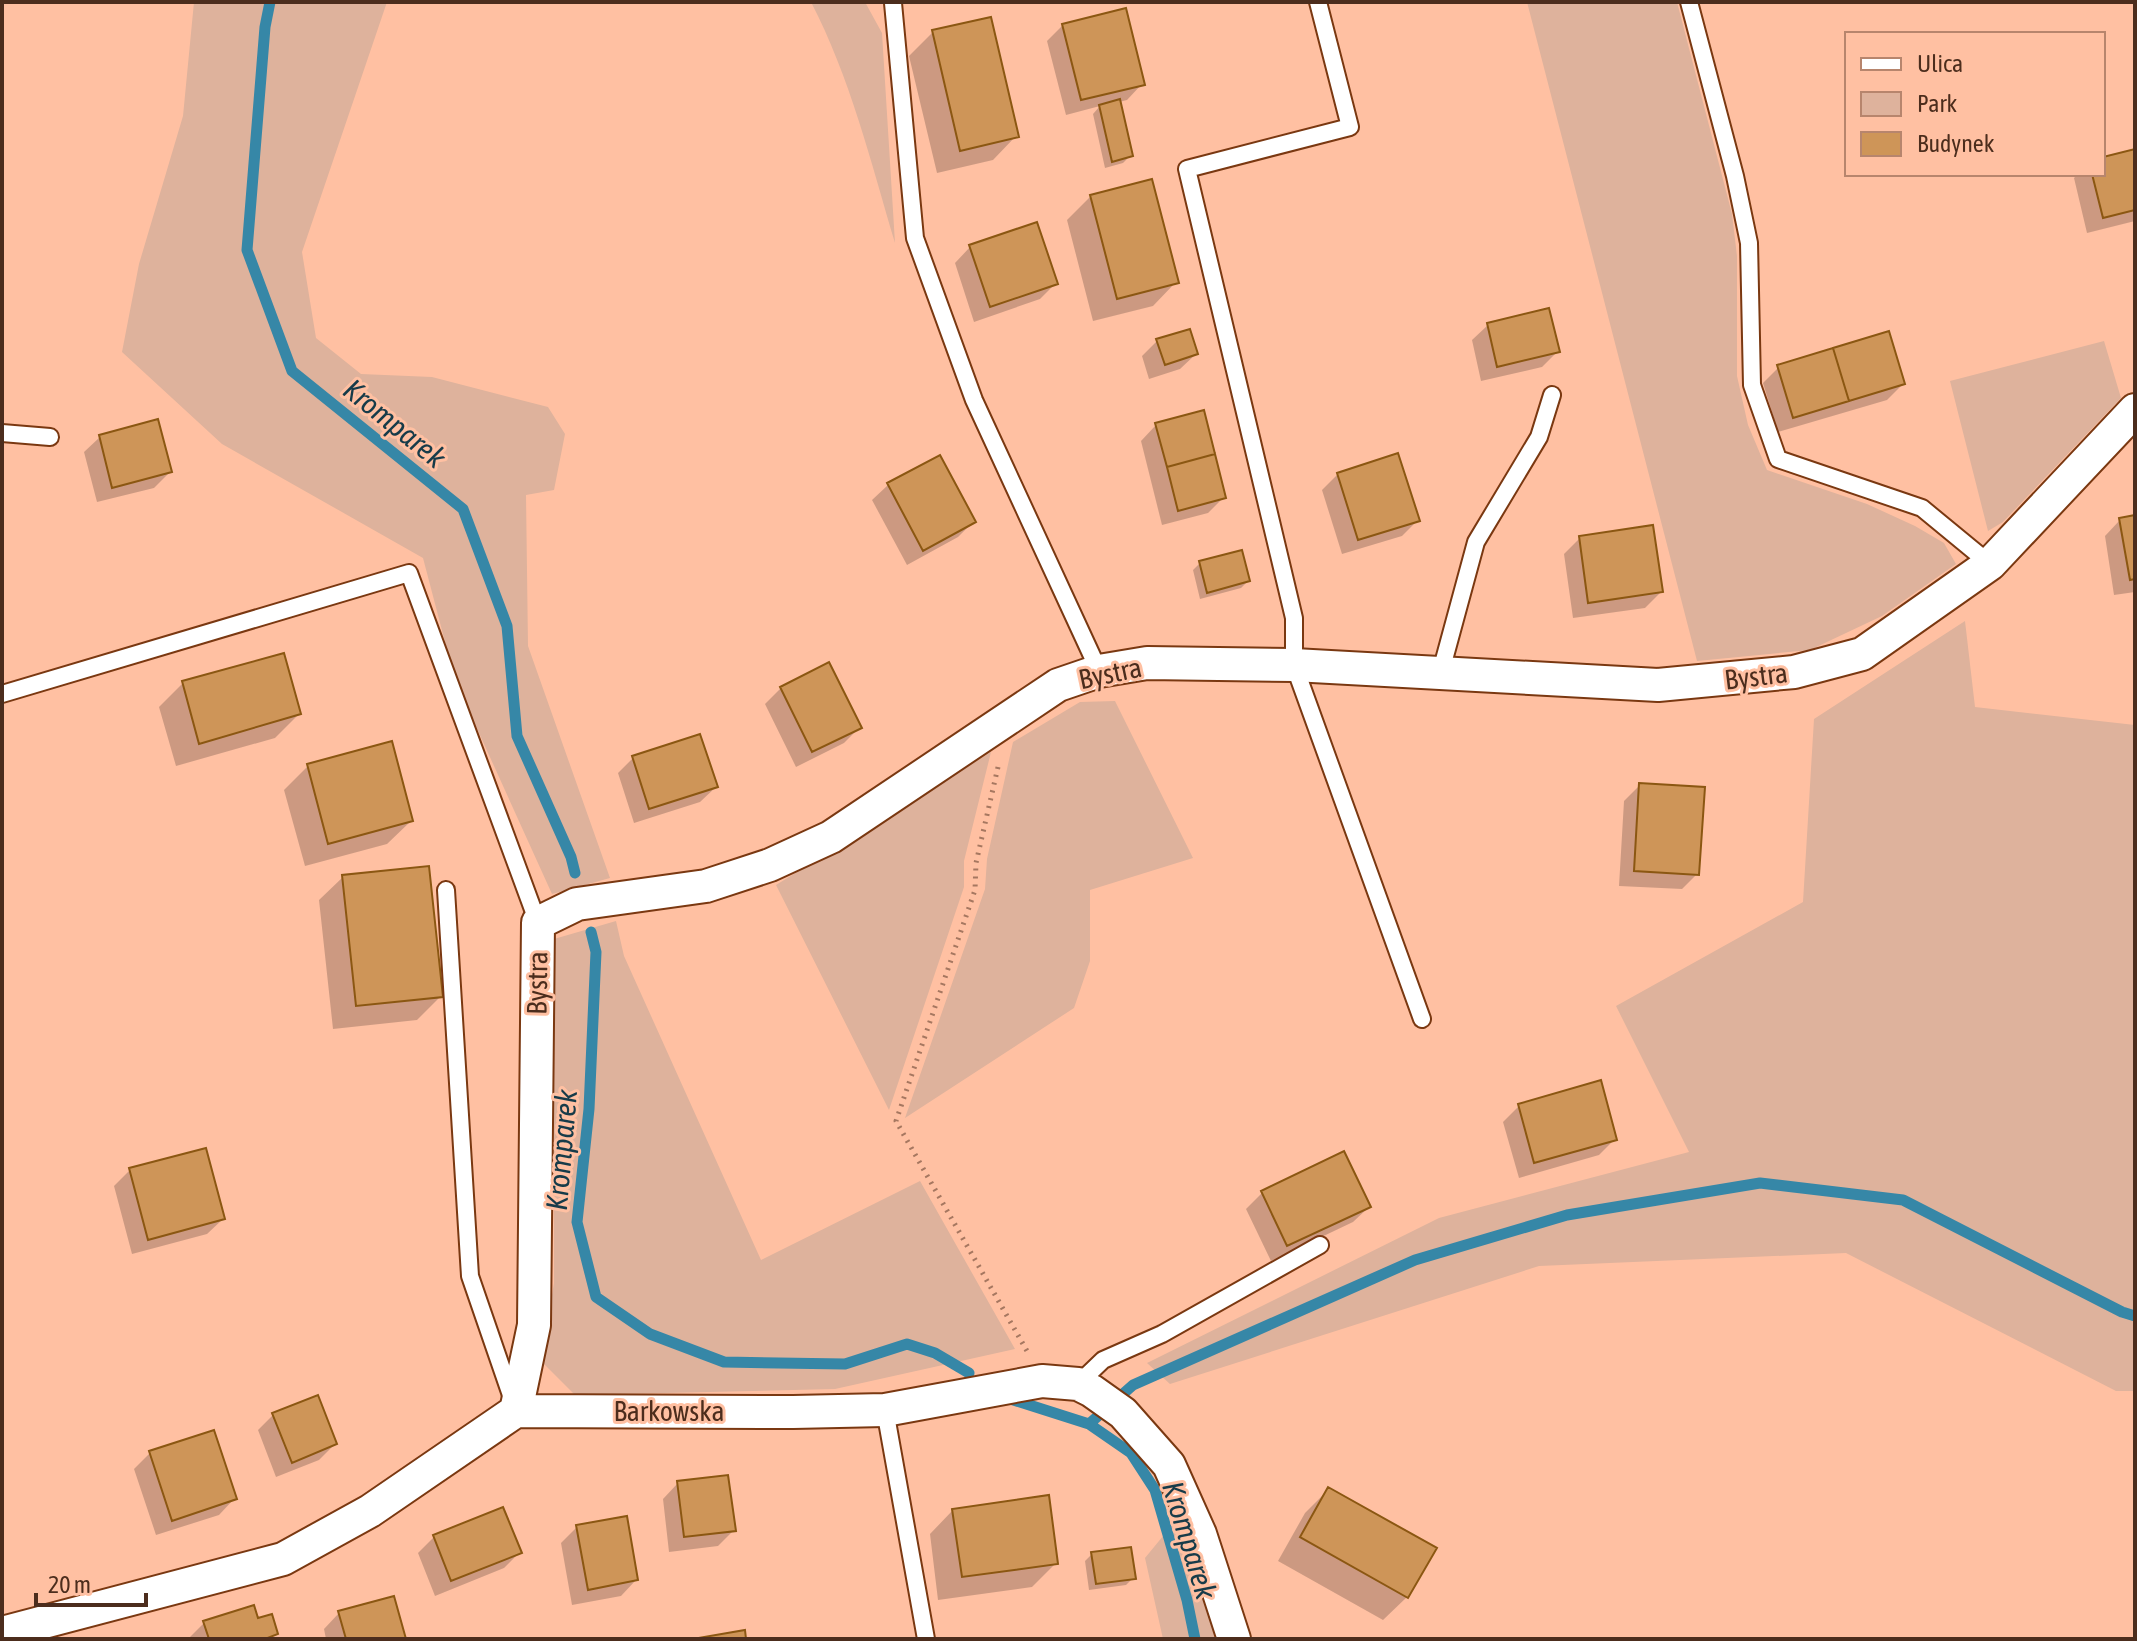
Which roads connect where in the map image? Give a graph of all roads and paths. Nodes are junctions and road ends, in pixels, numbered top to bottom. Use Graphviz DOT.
graph roads {
  1 [pos="1318,2"];
  2 [pos="1689,2"];
  3 [pos="893,3"];
  4 [pos="1552,395"];
  5 [pos="2135,410"];
  6 [pos="2,433"];
  7 [pos="50,437"];
  8 [pos="1990,564"];
  9 [pos="1294,665"];
  10 [pos="1099,671"];
  11 [pos="1441,671"];
  12 [pos="2,694"];
  13 [pos="995,728"];
  14 [pos="446,890"];
  15 [pos="538,923"];
  16 [pos="1422,1019"];
  17 [pos="1320,1245"];
  18 [pos="1042,1381"];
  19 [pos="1085,1388"];
  20 [pos="885,1410"];
  21 [pos="516,1411"];
  22 [pos="2,1633"];
  23 [pos="926,1639"];
  24 [pos="1234,1639"];
  1 -- 9 [label="lane"];
  2 -- 8 [label="lane"];
  3 -- 10 [label="lane"];
  4 -- 11 [label="lane"];
  5 -- 8 [label="street, Bystra"];
  6 -- 7 [label="lane"];
  8 -- 11 [label="street, Bystra"];
  9 -- 10 [label="street, Bystra"];
  9 -- 11 [label="street, Bystra"];
  9 -- 16 [label="lane"];
  10 -- 13 [label="street, Bystra"];
  12 -- 15 [label="lane"];
  13 -- 15 [label="street, Bystra"];
  13 -- 18 [label="path"];
  14 -- 21 [label="lane"];
  15 -- 21 [label="street, Bystra"];
  17 -- 19 [label="lane"];
  18 -- 19 [label="street, Barkowska"];
  18 -- 20 [label="street, Barkowska"];
  19 -- 24 [label="street"];
  20 -- 21 [label="street, Barkowska"];
  20 -- 23 [label="lane"];
  21 -- 22 [label="street"];
}
